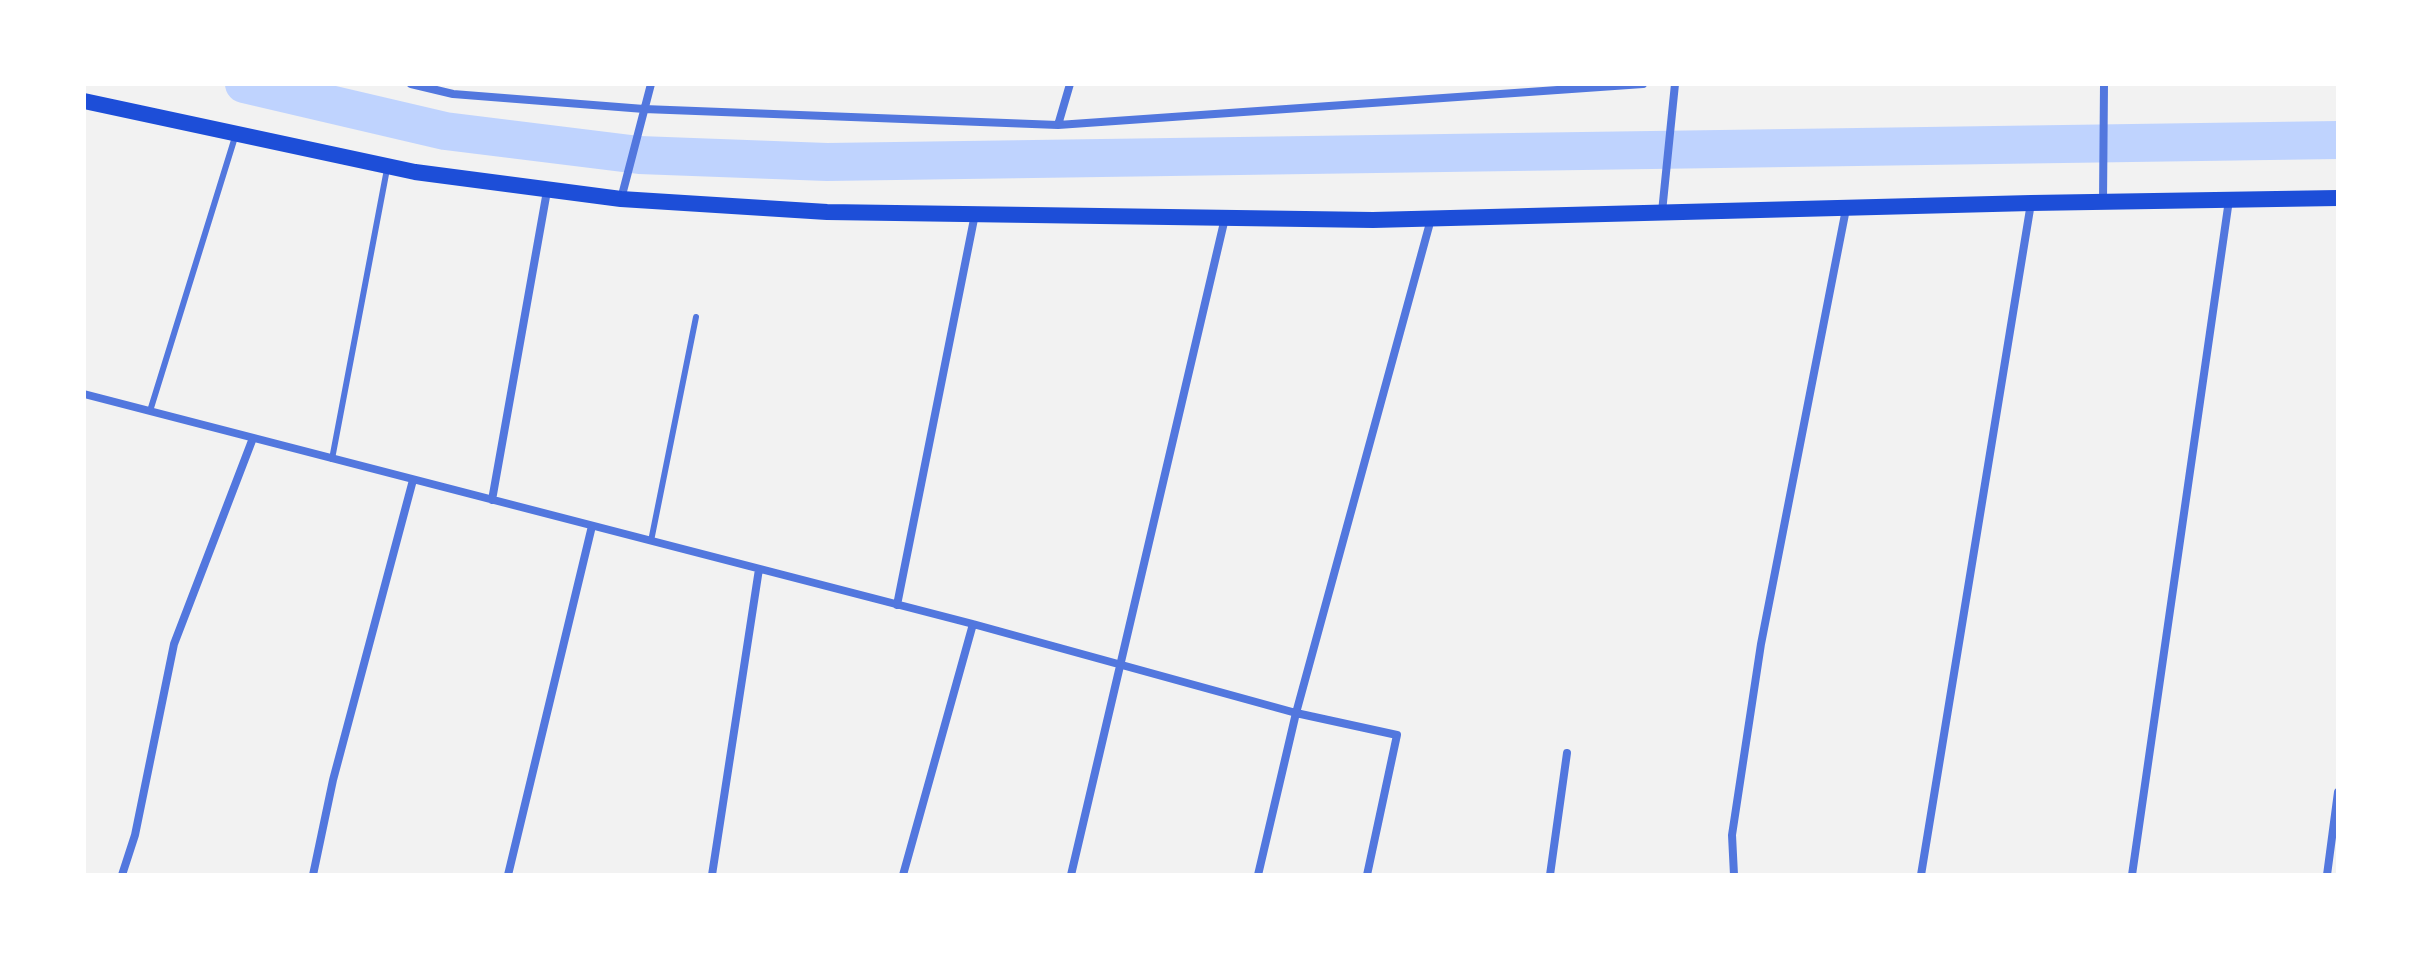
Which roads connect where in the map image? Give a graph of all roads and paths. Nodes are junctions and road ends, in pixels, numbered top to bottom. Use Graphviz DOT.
graph roads {
  1 [pos="411,84"];
  2 [pos="651,84"];
  3 [pos="1070,84"];
  4 [pos="1643,84"];
  5 [pos="1675,84"];
  6 [pos="2104,84"];
  7 [pos="84,101"];
  8 [pos="642,114"];
  9 [pos="1058,125"];
  10 [pos="236,133"];
  11 [pos="387,166"];
  12 [pos="547,191"];
  13 [pos="623,192"];
  14 [pos="2338,198"];
  15 [pos="2229,199"];
  16 [pos="2103,202"];
  17 [pos="2031,203"];
  18 [pos="1846,208"];
  19 [pos="1662,213"];
  20 [pos="975,214"];
  21 [pos="1225,218"];
  22 [pos="1431,219"];
  23 [pos="696,317"];
  24 [pos="84,394"];
  25 [pos="150,411"];
  26 [pos="253,438"];
  27 [pos="332,459"];
  28 [pos="413,480"];
  29 [pos="492,500"];
  30 [pos="592,526"];
  31 [pos="651,541"];
  32 [pos="759,569"];
  33 [pos="897,605"];
  34 [pos="973,624"];
  35 [pos="1121,665"];
  36 [pos="1296,713"];
  37 [pos="1567,753"];
  38 [pos="2338,792"];
  39 [pos="122,875"];
  40 [pos="313,875"];
  41 [pos="508,875"];
  42 [pos="712,875"];
  43 [pos="903,875"];
  44 [pos="1071,875"];
  45 [pos="1258,875"];
  46 [pos="1367,875"];
  47 [pos="1550,875"];
  48 [pos="1734,875"];
  49 [pos="1921,875"];
  50 [pos="2132,875"];
  51 [pos="2327,875"];
  1 -- 8 [label="street"];
  2 -- 8 [label="street"];
  3 -- 9 [label="street"];
  4 -- 9 [label="street"];
  5 -- 19 [label="street"];
  6 -- 16 [label="street"];
  7 -- 10 [label="main road"];
  8 -- 9 [label="street"];
  8 -- 13 [label="street"];
  10 -- 11 [label="main road"];
  10 -- 25 [label="lane"];
  11 -- 12 [label="main road"];
  11 -- 27 [label="lane"];
  12 -- 13 [label="main road"];
  12 -- 29 [label="street"];
  13 -- 20 [label="main road"];
  14 -- 15 [label="main road"];
  15 -- 16 [label="main road"];
  15 -- 50 [label="street"];
  16 -- 17 [label="main road"];
  17 -- 18 [label="main road"];
  17 -- 49 [label="street"];
  18 -- 19 [label="main road"];
  18 -- 48 [label="street"];
  19 -- 22 [label="main road"];
  20 -- 21 [label="main road"];
  20 -- 33 [label="street"];
  21 -- 22 [label="main road"];
  21 -- 35 [label="street"];
  22 -- 36 [label="street"];
  23 -- 31 [label="lane"];
  24 -- 25 [label="street"];
  25 -- 26 [label="street"];
  26 -- 27 [label="street"];
  26 -- 39 [label="street"];
  27 -- 28 [label="street"];
  28 -- 29 [label="street"];
  28 -- 40 [label="street"];
  29 -- 30 [label="street"];
  30 -- 31 [label="street"];
  30 -- 41 [label="street"];
  31 -- 32 [label="street"];
  32 -- 33 [label="street"];
  32 -- 42 [label="street"];
  33 -- 34 [label="street"];
  34 -- 35 [label="street"];
  34 -- 43 [label="street"];
  35 -- 36 [label="street"];
  35 -- 44 [label="street"];
  36 -- 45 [label="street"];
  36 -- 46 [label="street"];
  37 -- 47 [label="street"];
  38 -- 51 [label="street"];
}
